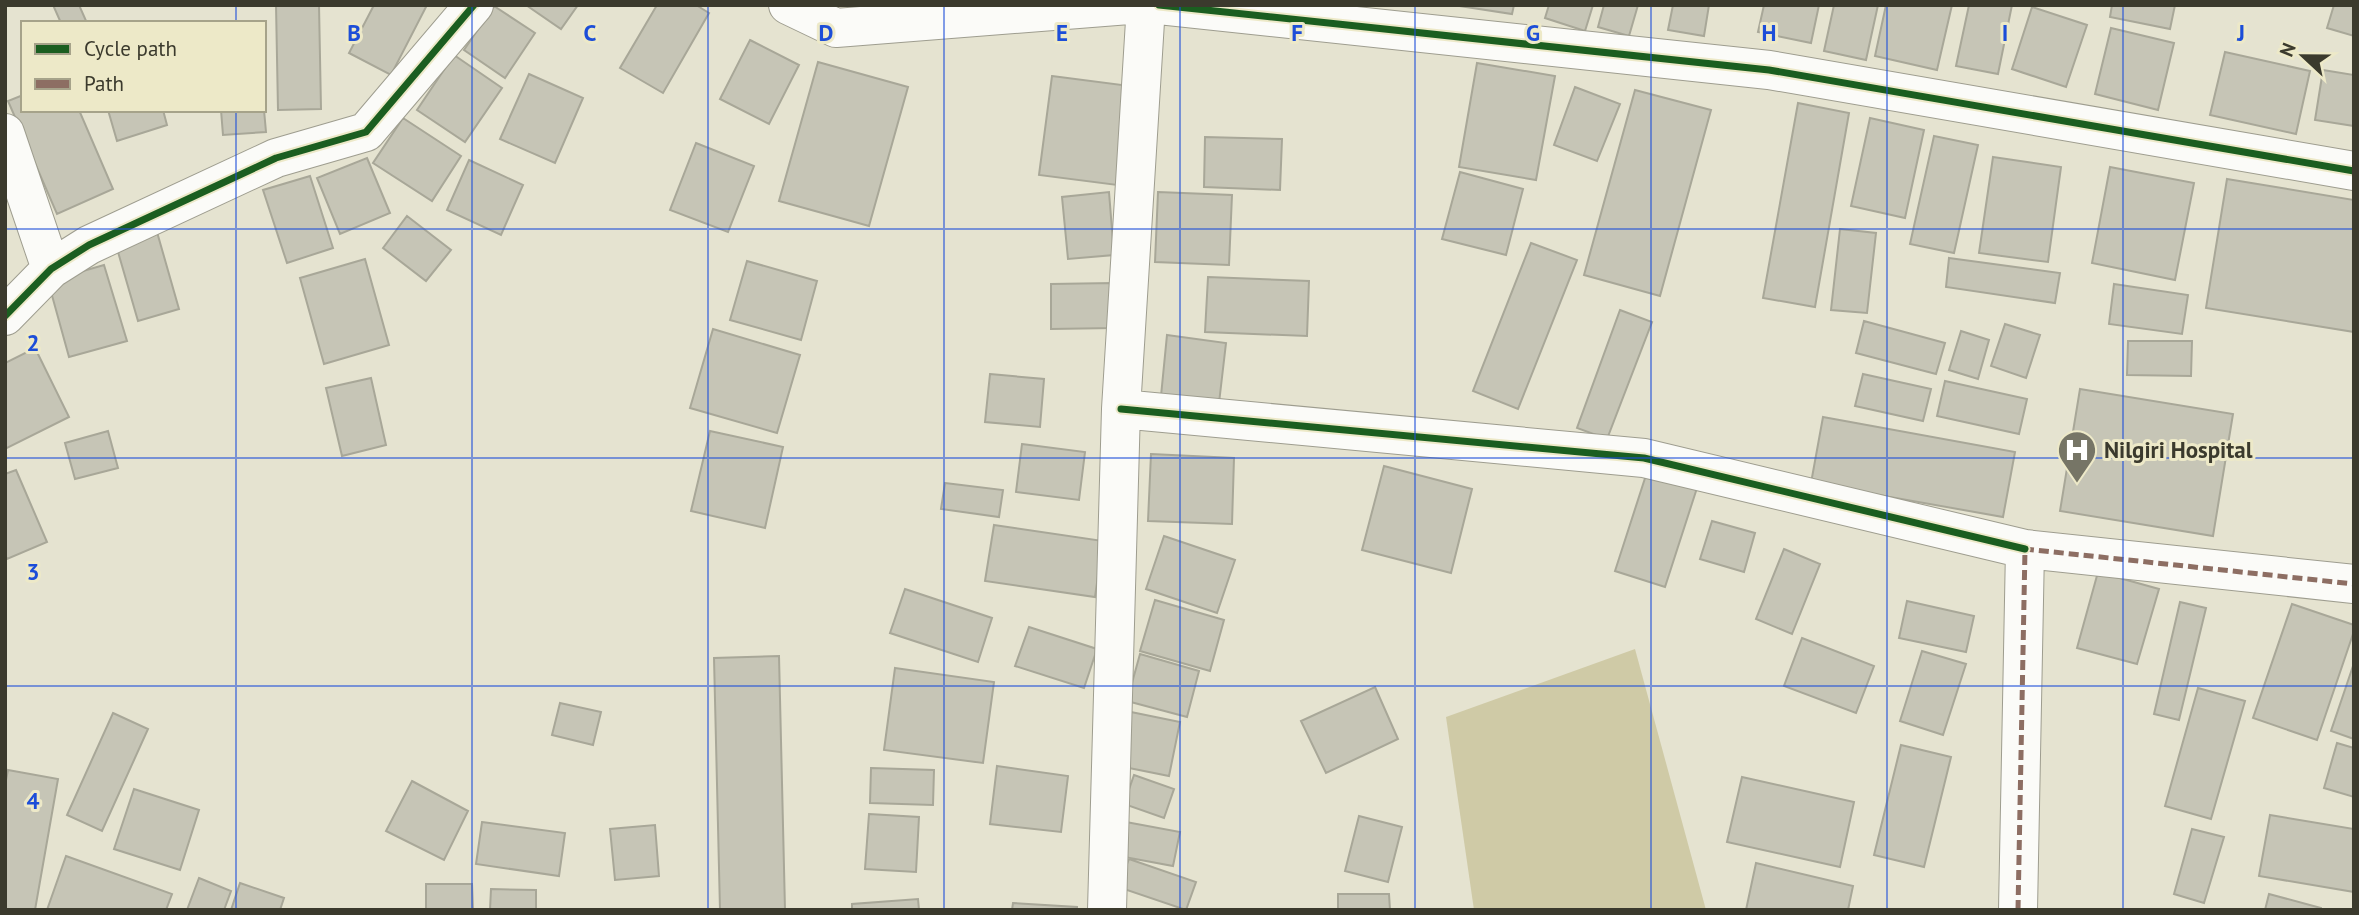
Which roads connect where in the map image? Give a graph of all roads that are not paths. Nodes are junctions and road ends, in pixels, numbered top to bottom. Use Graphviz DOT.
graph roads {
  1 [pos="474,5"];
  2 [pos="788,5"];
  3 [pos="1129,5"];
  4 [pos="1146,5"];
  5 [pos="1159,5"];
  6 [pos="5,133"];
  7 [pos="2354,171"];
  8 [pos="51,269"];
  9 [pos="5,316"];
  10 [pos="1121,409"];
  11 [pos="2025,549"];
  12 [pos="2354,584"];
  13 [pos="1107,910"];
  14 [pos="2018,910"];
  1 -- 8 [label="street"];
  2 -- 3 [label="street"];
  4 -- 10 [label="street"];
  5 -- 7 [label="street"];
  6 -- 8 [label="street"];
  8 -- 9 [label="street"];
  10 -- 11 [label="street"];
  10 -- 13 [label="street"];
  11 -- 12 [label="street"];
  11 -- 14 [label="street"];
}
